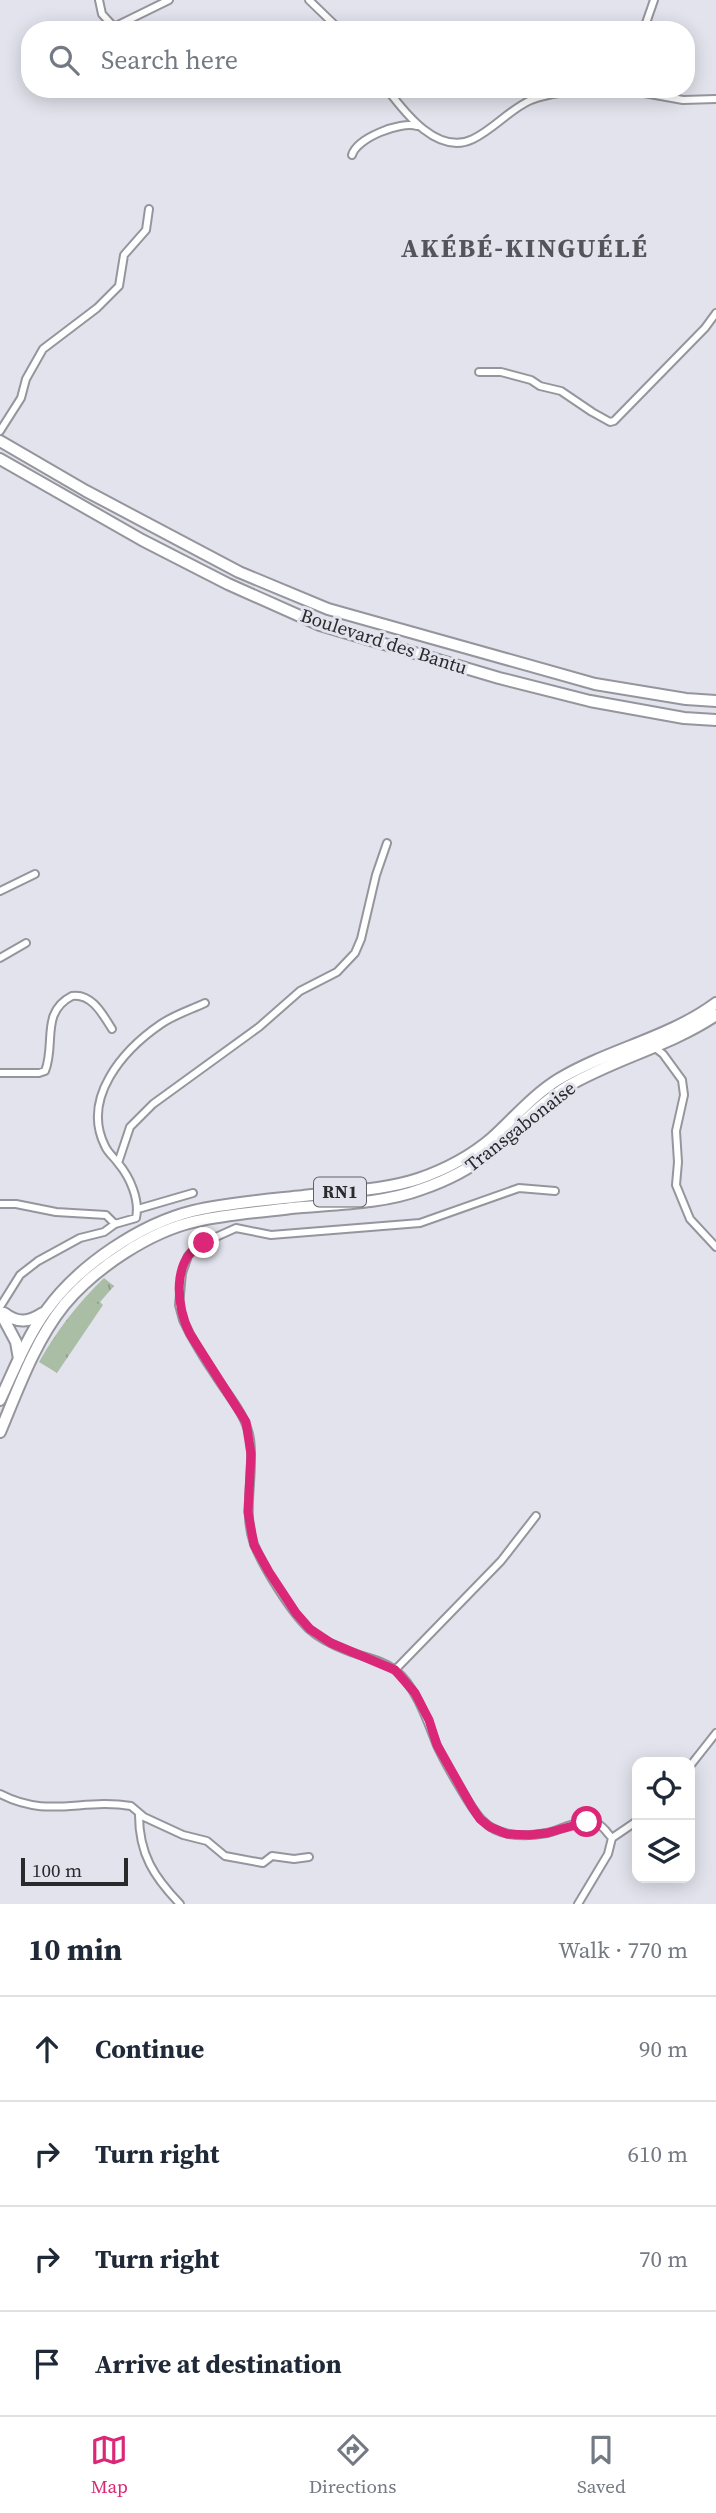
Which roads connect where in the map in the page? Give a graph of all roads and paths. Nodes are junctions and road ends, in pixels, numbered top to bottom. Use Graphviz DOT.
graph roads {
  1 [pos="99,0"];
  2 [pos="169,0"];
  3 [pos="309,0"];
  4 [pos="654,0"];
  5 [pos="106,21"];
  6 [pos="126,21"];
  7 [pos="331,21"];
  8 [pos="647,21"];
  9 [pos="395,98"];
  10 [pos="538,98"];
  11 [pos="672,98"];
  12 [pos="716,99"];
  13 [pos="419,126"];
  14 [pos="352,155"];
  15 [pos="149,209"];
  16 [pos="716,313"];
  17 [pos="479,372"];
  18 [pos="0,431"];
  19 [pos="0,441"];
  20 [pos="0,459"];
  21 [pos="716,701"];
  22 [pos="716,720"];
  23 [pos="387,843"];
  24 [pos="35,874"];
  25 [pos="0,891"];
  26 [pos="26,943"];
  27 [pos="0,958"];
  28 [pos="205,1003"];
  29 [pos="716,1003"];
  30 [pos="716,1015"];
  31 [pos="703,1024"];
  32 [pos="716,1026"];
  33 [pos="112,1029"];
  34 [pos="654,1047"];
  35 [pos="0,1073"];
  36 [pos="118,1163"];
  37 [pos="555,1191"];
  38 [pos="192,1193"];
  39 [pos="0,1204"];
  40 [pos="138,1209"];
  41 [pos="236,1214"];
  42 [pos="115,1224"];
  43 [pos="236,1228"];
  44 [pos="716,1247"];
  45 [pos="0,1310"];
  46 [pos="46,1311"];
  47 [pos="19,1359"];
  48 [pos="0,1400"];
  49 [pos="0,1432"];
  50 [pos="536,1516"];
  51 [pos="395,1670"];
  52 [pos="716,1733"];
  53 [pos="695,1760"];
  54 [pos="0,1794"];
  55 [pos="139,1815"];
  56 [pos="632,1824"];
  57 [pos="612,1838"];
  58 [pos="309,1857"];
  59 [pos="180,1904"];
  60 [pos="578,1904"];
  1 -- 5 [label="street"];
  2 -- 6 [label="street"];
  3 -- 7 [label="street"];
  4 -- 8 [label="street"];
  9 -- 13 [label="street"];
  10 -- 13 [label="street"];
  11 -- 12 [label="street"];
  13 -- 14 [label="street"];
  15 -- 18 [label="street"];
  16 -- 17 [label="street"];
  19 -- 21 [label="highway, Boulevard des Bantu"];
  20 -- 22 [label="highway, Boulevard des Bantu"];
  23 -- 36 [label="street"];
  24 -- 25 [label="street"];
  26 -- 27 [label="street"];
  28 -- 36 [label="street"];
  29 -- 46 [label="highway, Transgabonaise / RN1"];
  30 -- 31 [label="highway, Transgabonaise / RN1"];
  31 -- 32 [label="highway"];
  31 -- 34 [label="highway, Transgabonaise / RN1"];
  33 -- 35 [label="street"];
  34 -- 41 [label="highway, Transgabonaise / RN1"];
  34 -- 44 [label="street"];
  36 -- 40 [label="street"];
  37 -- 43 [label="street"];
  38 -- 40 [label="street"];
  39 -- 42 [label="street"];
  40 -- 42 [label="street"];
  41 -- 43 [label="street"];
  41 -- 49 [label="highway, Transgabonaise / RN1"];
  42 -- 45 [label="street"];
  43 -- 51 [label="street"];
  45 -- 46 [label="highway"];
  45 -- 47 [label="highway"];
  46 -- 47 [label="highway, Transgabonaise / RN1"];
  47 -- 48 [label="highway, Transgabonaise / RN1"];
  50 -- 51 [label="street"];
  51 -- 57 [label="street"];
  52 -- 53 [label="street"];
  54 -- 55 [label="street"];
  55 -- 58 [label="street"];
  55 -- 59 [label="street"];
  56 -- 57 [label="street"];
  57 -- 60 [label="street"];
}
